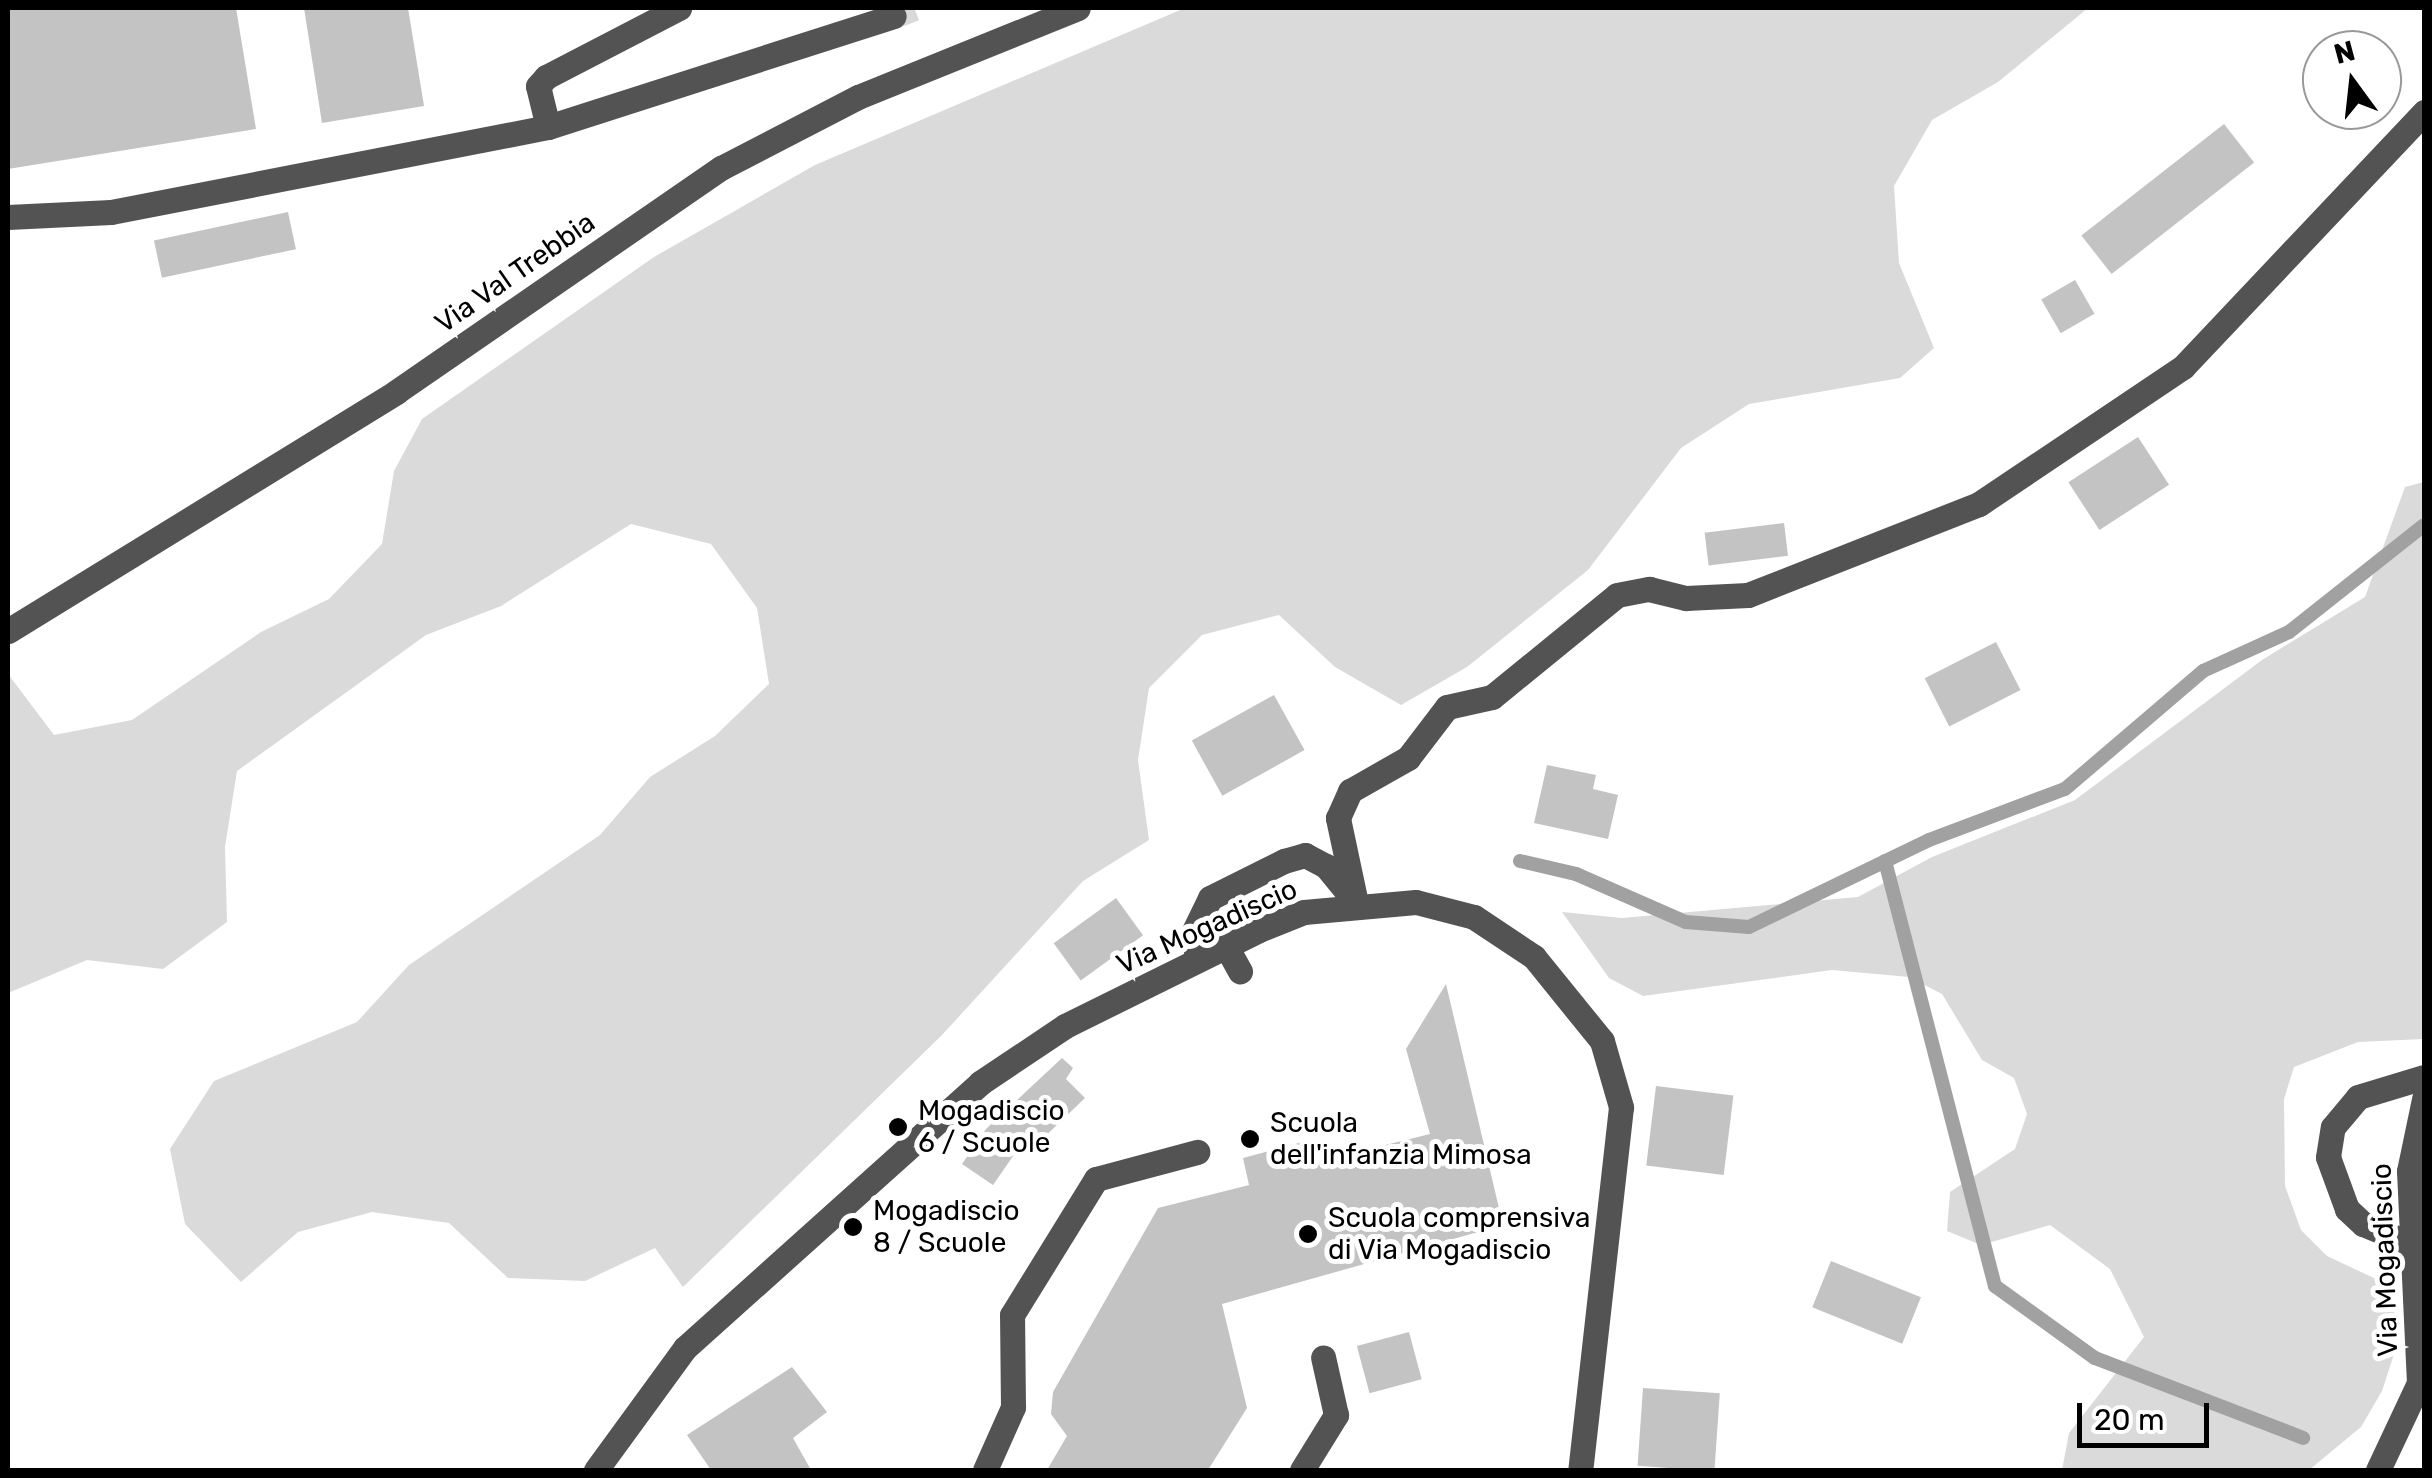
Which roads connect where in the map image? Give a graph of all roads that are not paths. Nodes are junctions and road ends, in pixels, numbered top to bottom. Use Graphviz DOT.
graph roads {
  1 [pos="679,8"];
  2 [pos="1078,8"];
  3 [pos="894,16"];
  4 [pos="2424,112"];
  5 [pos="548,127"];
  6 [pos="8,217"];
  7 [pos="8,631"];
  8 [pos="1356,903"];
  9 [pos="1226,946"];
  10 [pos="1198,960"];
  11 [pos="1240,971"];
  12 [pos="2424,1076"];
  13 [pos="2424,1099"];
  14 [pos="1197,1152"];
  15 [pos="2411,1244"];
  16 [pos="1323,1357"];
  17 [pos="596,1470"];
  18 [pos="984,1470"];
  19 [pos="1302,1470"];
  20 [pos="1580,1470"];
  21 [pos="2378,1470"];
  1 -- 5 [label="street"];
  2 -- 7 [label="street, Via Val Trebbia"];
  3 -- 5 [label="street"];
  4 -- 8 [label="street"];
  5 -- 6 [label="street"];
  8 -- 9 [label="street, Via Mogadiscio"];
  8 -- 10 [label="street"];
  8 -- 20 [label="street, Via Mogadiscio"];
  9 -- 10 [label="street, Via Mogadiscio"];
  9 -- 11 [label="street"];
  10 -- 17 [label="street, Via Mogadiscio"];
  12 -- 15 [label="street"];
  13 -- 15 [label="street, Via Mogadiscio"];
  14 -- 18 [label="street"];
  15 -- 21 [label="street, Via Mogadiscio"];
  16 -- 19 [label="street"];
}
